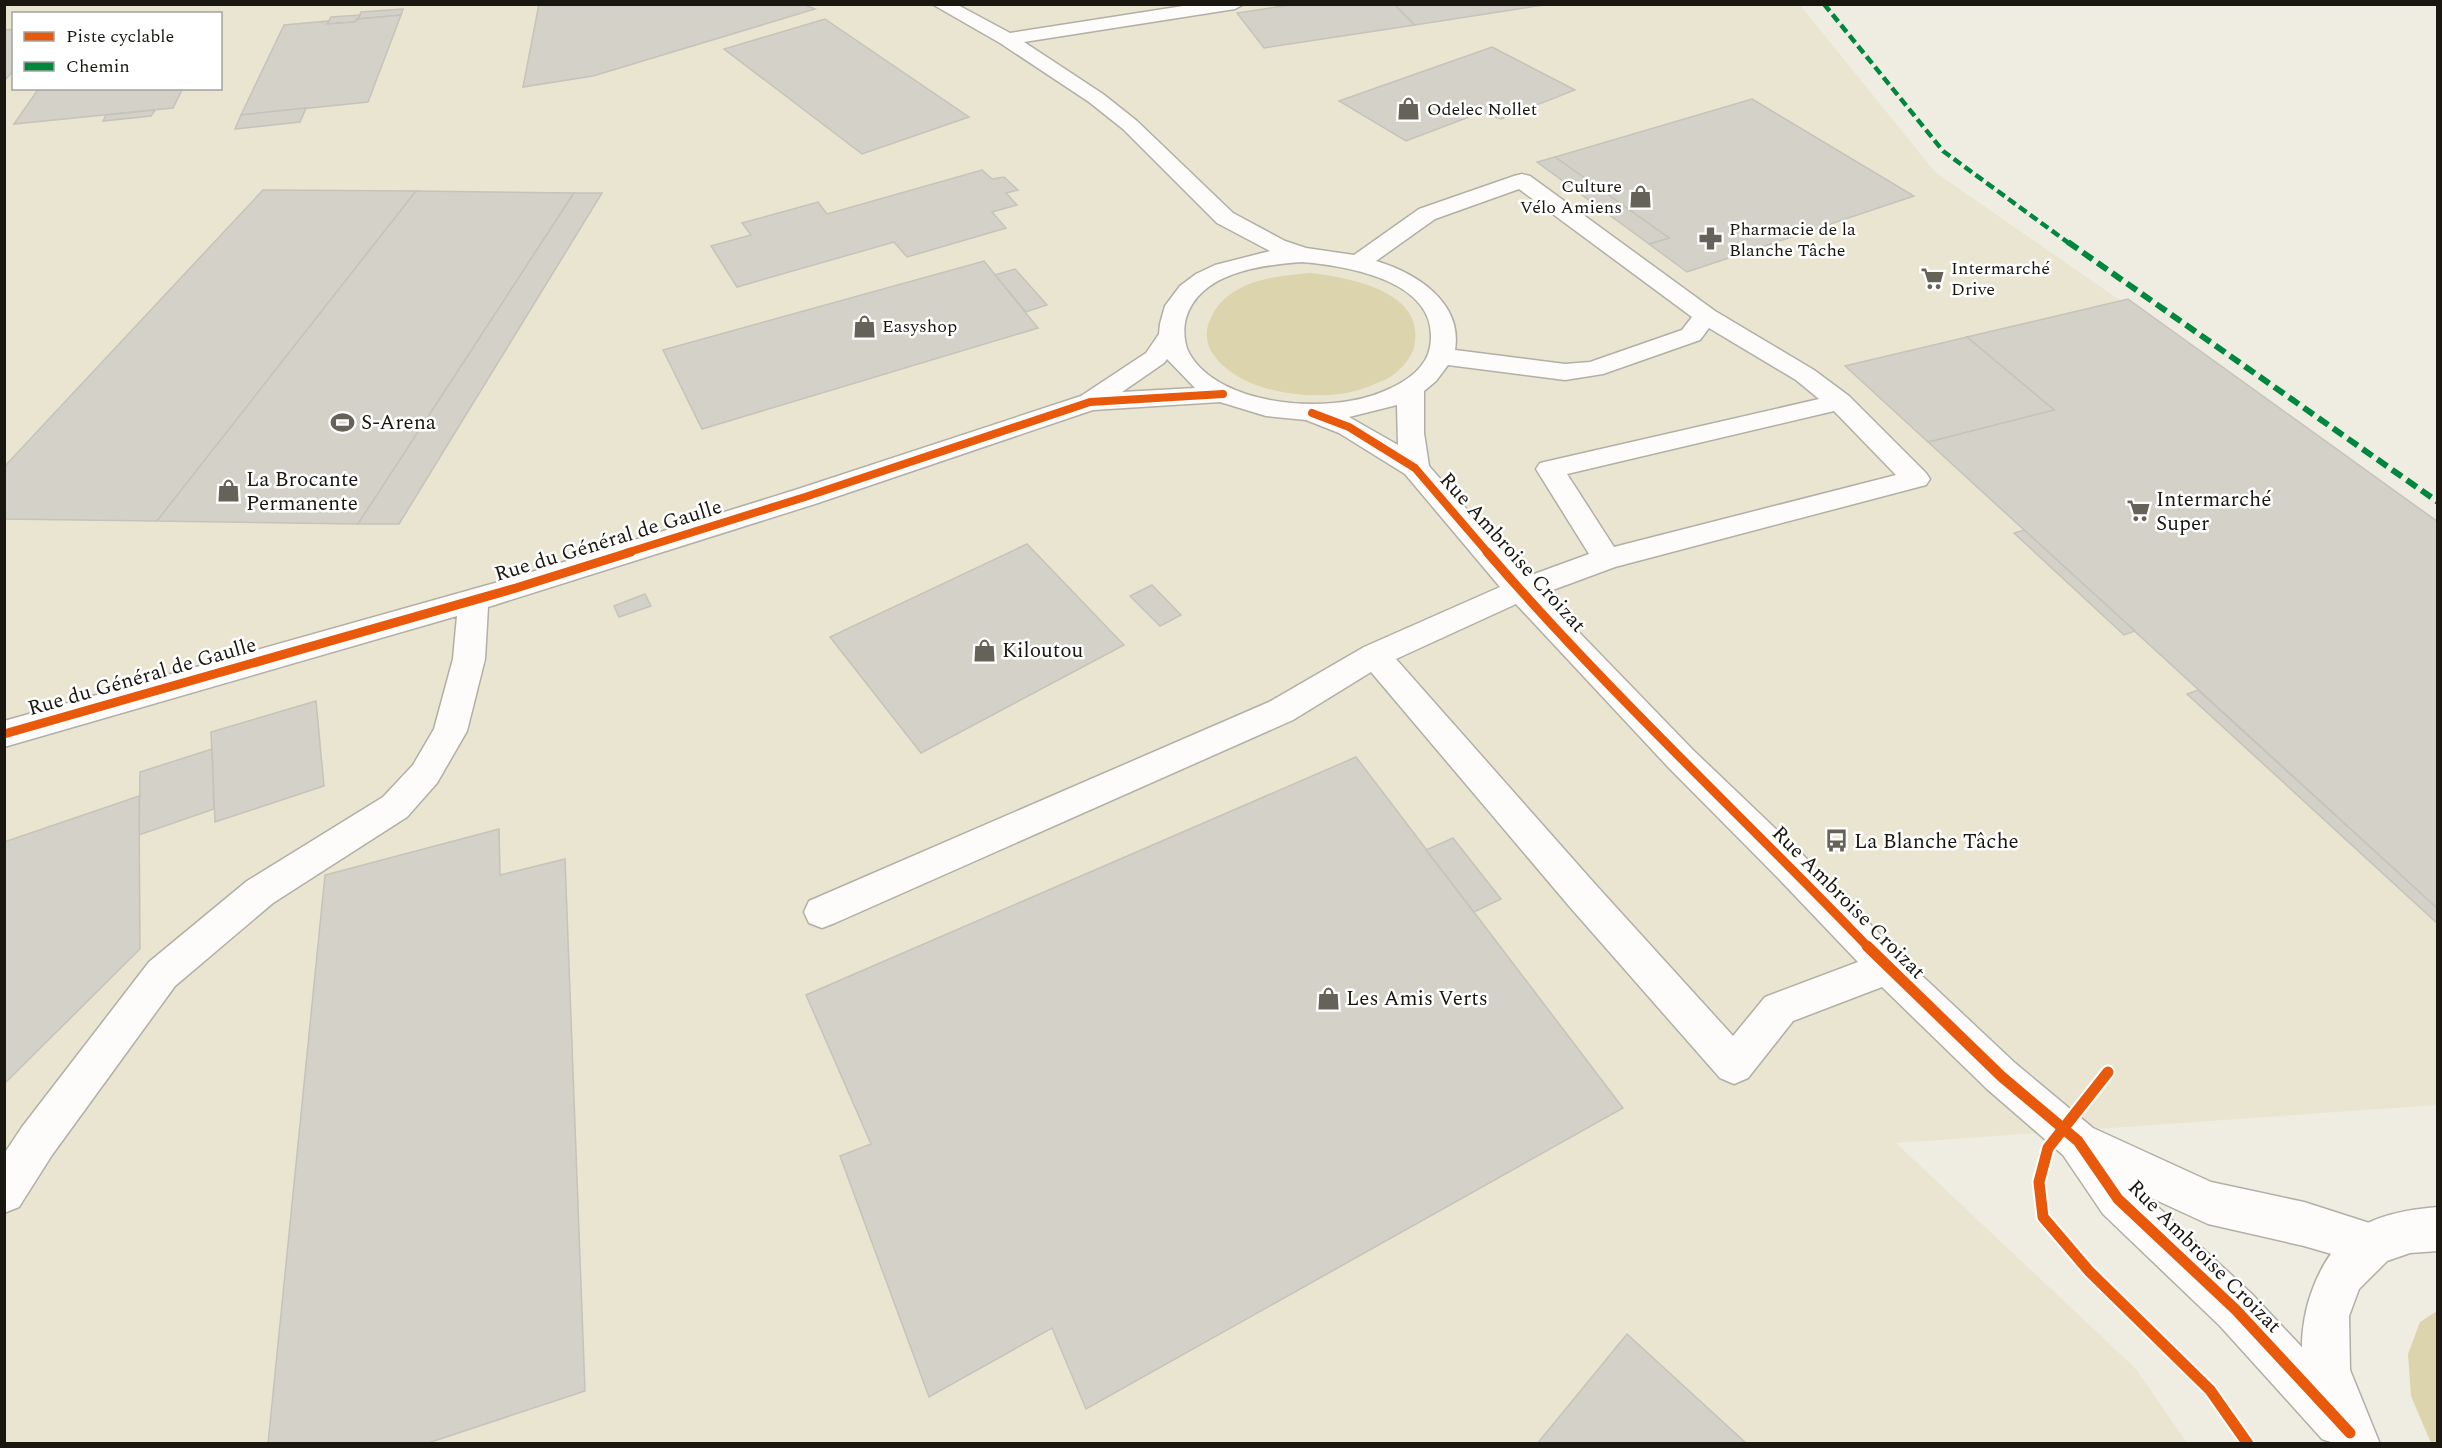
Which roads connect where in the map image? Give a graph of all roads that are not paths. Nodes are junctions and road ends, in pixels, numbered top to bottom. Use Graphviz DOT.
graph roads {
  1 [pos="941,4"];
  2 [pos="1235,4"];
  3 [pos="1007,39"];
  4 [pos="1226,218"];
  5 [pos="1302,255"];
  6 [pos="1359,262"];
  7 [pos="1211,276"];
  8 [pos="1706,316"];
  9 [pos="1171,336"];
  10 [pos="1440,356"];
  11 [pos="1411,388"];
  12 [pos="1223,394"];
  13 [pos="1090,402"];
  14 [pos="1840,402"];
  15 [pos="1312,413"];
  16 [pos="1415,468"];
  17 [pos="1607,559"];
  18 [pos="1520,590"];
  19 [pos="472,601"];
  20 [pos="1375,655"];
  21 [pos="4,734"];
  22 [pos="822,912"];
  23 [pos="1888,968"];
  24 [pos="2078,1142"];
  25 [pos="4,1192"];
  26 [pos="2438,1229"];
  27 [pos="2373,1244"];
  28 [pos="2353,1438"];
  1 -- 3 [label="street"];
  2 -- 3 [label="street"];
  3 -- 4 [label="street"];
  4 -- 5 [label="street"];
  4 -- 7 [label="street"];
  5 -- 6 [label="street"];
  5 -- 7 [label="street"];
  6 -- 8 [label="street"];
  6 -- 10 [label="street"];
  7 -- 9 [label="street"];
  8 -- 10 [label="street"];
  8 -- 14 [label="street"];
  9 -- 12 [label="street"];
  9 -- 13 [label="street, Rue du Général de Gaulle"];
  10 -- 11 [label="street"];
  11 -- 15 [label="street"];
  11 -- 16 [label="street, Rue Ambroise Croizat"];
  12 -- 13 [label="street, Rue du Général de Gaulle"];
  12 -- 15 [label="street"];
  13 -- 19 [label="street, Rue du Général de Gaulle"];
  14 -- 17 [label="street"];
  14 -- 17 [label="street"];
  15 -- 16 [label="street, Rue Ambroise Croizat"];
  16 -- 18 [label="street, Rue Ambroise Croizat"];
  17 -- 18 [label="street"];
  18 -- 20 [label="street"];
  18 -- 23 [label="street, Rue Ambroise Croizat"];
  19 -- 21 [label="street, Rue du Général de Gaulle"];
  19 -- 25 [label="street"];
  20 -- 22 [label="street"];
  20 -- 23 [label="street"];
  23 -- 24 [label="street, Rue Ambroise Croizat"];
  24 -- 27 [label="street, Rue Ambroise Croizat"];
  24 -- 28 [label="street, Rue Ambroise Croizat"];
  26 -- 27 [label="street"];
  27 -- 28 [label="street"];
}
